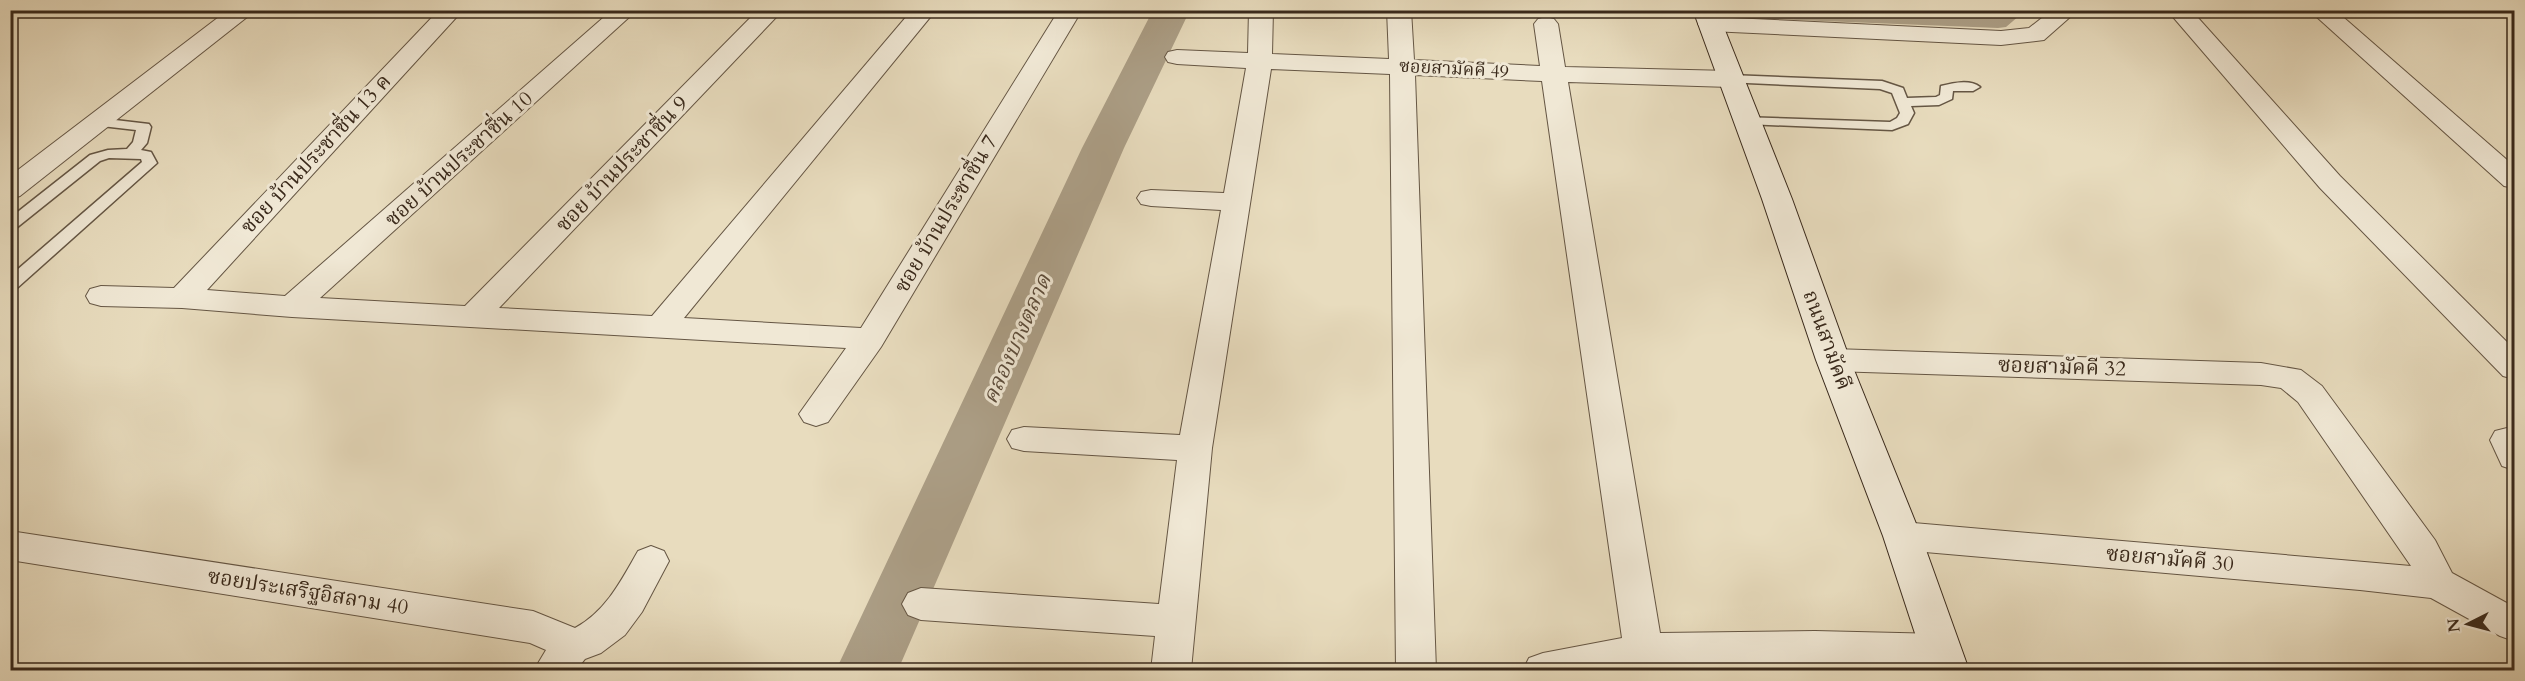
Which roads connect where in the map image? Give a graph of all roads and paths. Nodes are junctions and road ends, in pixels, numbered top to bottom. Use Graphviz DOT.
graph roads {
  1 [pos="244,10"];
  2 [pos="452,10"];
  3 [pos="626,10"];
  4 [pos="772,10"];
  5 [pos="925,10"];
  6 [pos="1071,10"];
  7 [pos="1261,10"];
  8 [pos="1399,10"];
  9 [pos="2067,10"];
  10 [pos="2178,10"];
  11 [pos="2320,10"];
  12 [pos="1707,17"];
  13 [pos="1546,24"];
  14 [pos="1177,57"];
  15 [pos="1260,60"];
  16 [pos="1402,66"];
  17 [pos="1554,74"];
  18 [pos="1730,79"];
  19 [pos="1973,87"];
  20 [pos="1903,102"];
  21 [pos="1746,120"];
  22 [pos="98,122"];
  23 [pos="131,153"];
  24 [pos="2514,180"];
  25 [pos="10,190"];
  26 [pos="1150,198"];
  27 [pos="1235,202"];
  28 [pos="10,226"];
  29 [pos="10,285"];
  30 [pos="101,296"];
  31 [pos="182,298"];
  32 [pos="292,307"];
  33 [pos="472,317"];
  34 [pos="660,327"];
  35 [pos="870,339"];
  36 [pos="1833,360"];
  37 [pos="2514,368"];
  38 [pos="816,414"];
  39 [pos="1024,439"];
  40 [pos="1195,448"];
  41 [pos="1902,536"];
  42 [pos="10,545"];
  43 [pos="651,561"];
  44 [pos="2438,584"];
  45 [pos="921,604"];
  46 [pos="1177,621"];
  47 [pos="2514,625"];
  48 [pos="1643,650"];
  49 [pos="563,659"];
  50 [pos="1944,661"];
  51 [pos="1171,670"];
  52 [pos="1416,670"];
  53 [pos="1544,670"];
  1 -- 22 [label="main road"];
  2 -- 31 [label="street, ซอย บ้านประชาชื่น 13 ค"];
  3 -- 32 [label="street, ซอย บ้านประชาชื่น 10"];
  4 -- 33 [label="street, ซอย บ้านประชาชื่น 9"];
  5 -- 34 [label="street"];
  6 -- 35 [label="street, ซอย บ้านประชาชื่น 7"];
  7 -- 15 [label="street"];
  8 -- 16 [label="street"];
  9 -- 12 [label="street"];
  10 -- 37 [label="street"];
  11 -- 24 [label="street"];
  12 -- 18 [label="main road, ถนนสามัคคี"];
  13 -- 17 [label="street"];
  14 -- 15 [label="street, ซอยสามัคคี 49"];
  15 -- 16 [label="street, ซอยสามัคคี 49"];
  15 -- 27 [label="street"];
  16 -- 17 [label="street, ซอยสามัคคี 49"];
  16 -- 52 [label="street"];
  17 -- 18 [label="street, ซอยสามัคคี 49"];
  17 -- 48 [label="street"];
  18 -- 20 [label="lane"];
  18 -- 21 [label="main road, ถนนสามัคคี"];
  19 -- 20 [label="lane"];
  20 -- 21 [label="lane"];
  21 -- 36 [label="main road, ถนนสามัคคี"];
  22 -- 23 [label="lane"];
  22 -- 25 [label="main road"];
  23 -- 28 [label="lane"];
  23 -- 29 [label="lane"];
  26 -- 27 [label="street"];
  27 -- 40 [label="street"];
  30 -- 31 [label="street"];
  31 -- 32 [label="street"];
  32 -- 33 [label="street"];
  33 -- 34 [label="street"];
  34 -- 35 [label="street"];
  35 -- 38 [label="street, ซอย บ้านประชาชื่น 7"];
  36 -- 41 [label="main road, ถนนสามัคคี"];
  36 -- 44 [label="street, ซอยสามัคคี 32"];
  39 -- 40 [label="street"];
  40 -- 46 [label="street"];
  41 -- 44 [label="street, ซอยสามัคคี 30"];
  41 -- 50 [label="main road, ถนนสามัคคี"];
  42 -- 49 [label="street, ซอยประเสริฐอิสลาม 40"];
  43 -- 49 [label="street"];
  44 -- 47 [label="street"];
  45 -- 46 [label="street"];
  46 -- 51 [label="street"];
  48 -- 50 [label="street"];
  48 -- 53 [label="street"];
}
